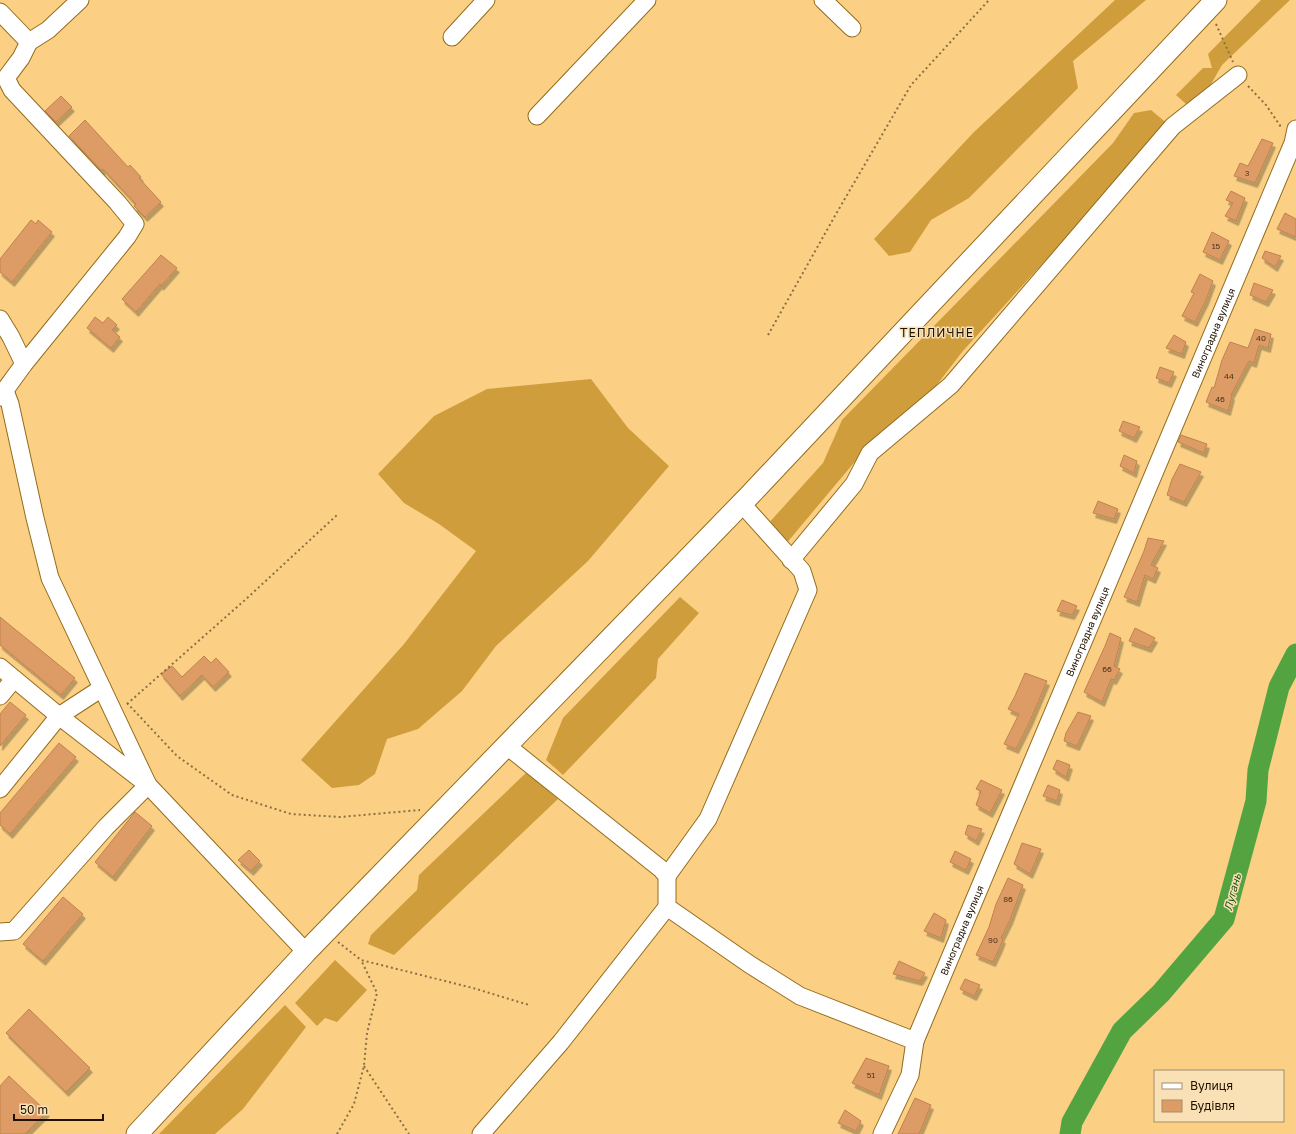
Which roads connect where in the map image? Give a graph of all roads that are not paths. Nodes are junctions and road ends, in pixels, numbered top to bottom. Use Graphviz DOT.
graph roads {
  1 [pos="80,0"];
  2 [pos="486,0"];
  3 [pos="647,0"];
  4 [pos="823,0"];
  5 [pos="1216,0"];
  6 [pos="0,12"];
  7 [pos="852,28"];
  8 [pos="452,37"];
  9 [pos="29,42"];
  10 [pos="1238,75"];
  11 [pos="3,80"];
  12 [pos="537,116"];
  13 [pos="1296,129"];
  14 [pos="0,319"];
  15 [pos="24,364"];
  16 [pos="2,394"];
  17 [pos="742,504"];
  18 [pos="791,560"];
  19 [pos="0,667"];
  20 [pos="14,679"];
  21 [pos="102,688"];
  22 [pos="0,696"];
  23 [pos="59,716"];
  24 [pos="507,746"];
  25 [pos="148,785"];
  26 [pos="0,789"];
  27 [pos="667,876"];
  28 [pos="667,907"];
  29 [pos="0,932"];
  30 [pos="306,952"];
  31 [pos="916,1041"];
  32 [pos="137,1134"];
  33 [pos="481,1134"];
  34 [pos="882,1134"];
  1 -- 9 [label="street"];
  2 -- 8 [label="street"];
  3 -- 12 [label="street"];
  4 -- 7 [label="street"];
  5 -- 17 [label="main road"];
  6 -- 9 [label="street"];
  9 -- 11 [label="street"];
  10 -- 18 [label="street"];
  11 -- 15 [label="street"];
  13 -- 31 [label="street, Виноградна вулиця"];
  14 -- 15 [label="street"];
  15 -- 16 [label="street"];
  16 -- 21 [label="street"];
  17 -- 18 [label="street"];
  17 -- 24 [label="main road"];
  18 -- 27 [label="street"];
  19 -- 20 [label="street"];
  20 -- 22 [label="street"];
  20 -- 23 [label="street"];
  21 -- 23 [label="street"];
  21 -- 25 [label="street"];
  23 -- 25 [label="street"];
  23 -- 26 [label="street"];
  24 -- 27 [label="street"];
  24 -- 30 [label="main road"];
  25 -- 29 [label="street"];
  25 -- 30 [label="street"];
  27 -- 28 [label="street"];
  28 -- 31 [label="street"];
  28 -- 33 [label="street"];
  30 -- 32 [label="main road"];
  31 -- 34 [label="street, Виноградна вулиця"];
}
